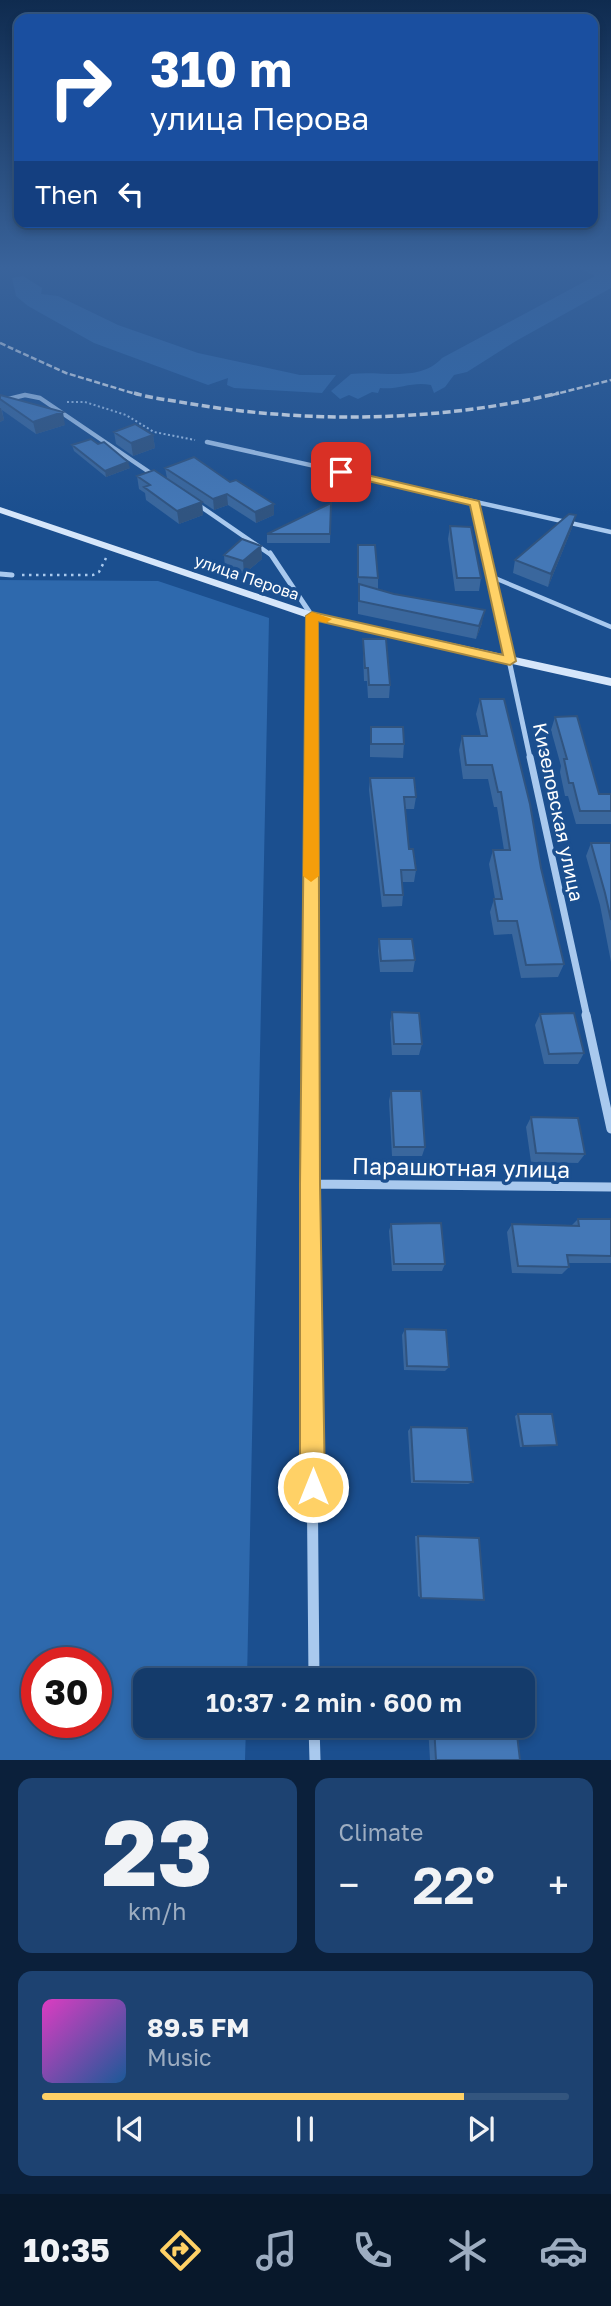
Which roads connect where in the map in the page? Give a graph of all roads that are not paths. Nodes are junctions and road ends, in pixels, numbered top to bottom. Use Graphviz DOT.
graph roads {
  1 [pos="0,401"];
  2 [pos="207,442"];
  3 [pos="160,480"];
  4 [pos="194,502"];
  5 [pos="475,503"];
  6 [pos="0,510"];
  7 [pos="611,531"];
  8 [pos="0,574"];
  9 [pos="12,575"];
  10 [pos="490,576"];
  11 [pos="312,616"];
  12 [pos="611,627"];
  13 [pos="510,661"];
  14 [pos="611,682"];
  15 [pos="611,1129"];
  16 [pos="310,1184"];
  17 [pos="611,1187"];
  18 [pos="314,1668"];
  19 [pos="314,1738"];
  20 [pos="315,1760"];
  1 -- 3 [label="street"];
  2 -- 5 [label="street"];
  4 -- 11 [label="street"];
  5 -- 7 [label="street"];
  5 -- 10 [label="street, Кизеловская улица"];
  6 -- 11 [label="main road, улица Перова"];
  8 -- 9 [label="street"];
  10 -- 12 [label="lane"];
  10 -- 13 [label="street, Кизеловская улица"];
  11 -- 13 [label="main road, улица Перова"];
  11 -- 16 [label="street"];
  13 -- 14 [label="main road, улица Перова"];
  13 -- 15 [label="street, Кизеловская улица"];
  16 -- 17 [label="street, Парашютная улица"];
  16 -- 18 [label="street"];
  19 -- 20 [label="street"];
}
